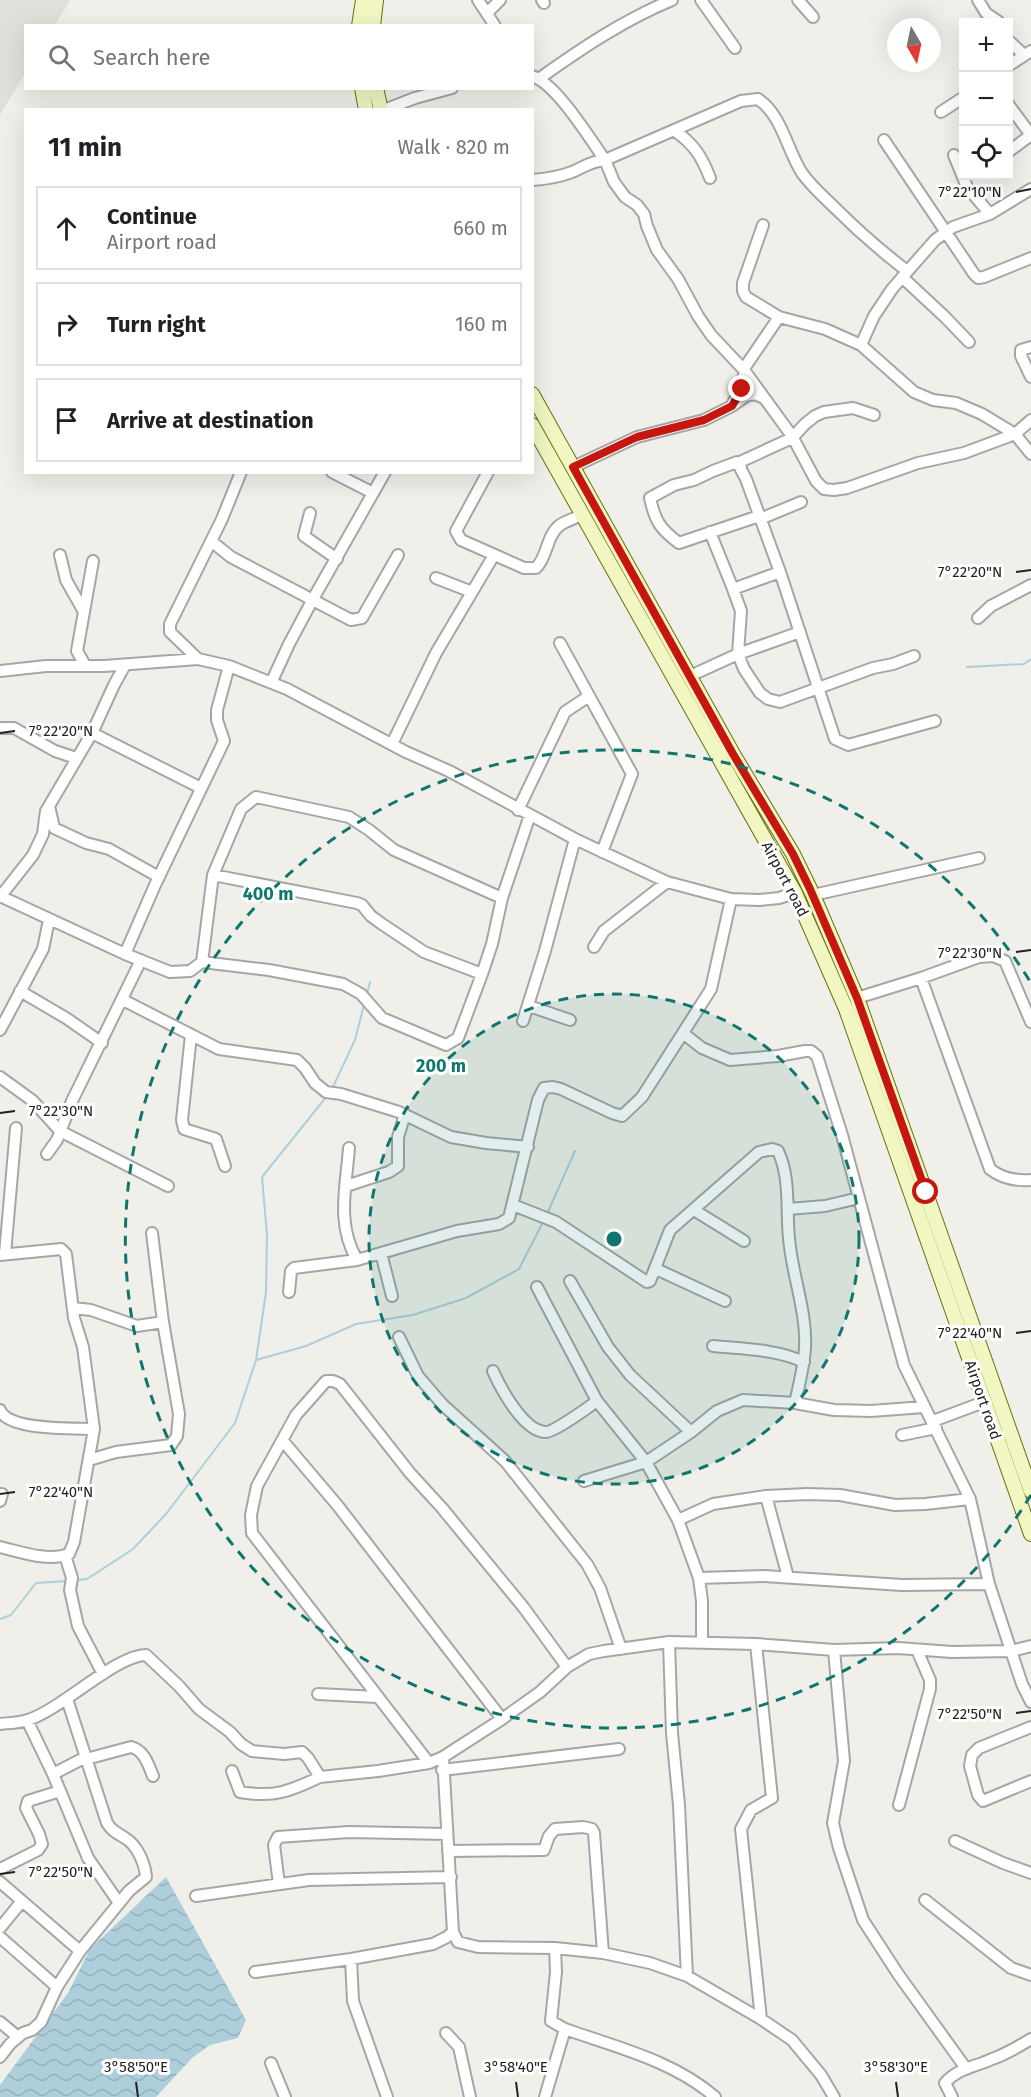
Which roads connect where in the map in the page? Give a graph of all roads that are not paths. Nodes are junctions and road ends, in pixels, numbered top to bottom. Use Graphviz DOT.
graph roads {
  1 [pos="363,0"];
  2 [pos="376,0"];
  3 [pos="478,0"];
  4 [pos="500,0"];
  5 [pos="672,0"];
  6 [pos="701,0"];
  7 [pos="798,0"];
  8 [pos="978,0"];
  9 [pos="487,13"];
  10 [pos="813,17"];
  11 [pos="993,18"];
  12 [pos="358,24"];
  13 [pos="373,24"];
  14 [pos="494,24"];
  15 [pos="1013,42"];
  16 [pos="735,48"];
  17 [pos="1028,53"];
  18 [pos="1013,63"];
  19 [pos="536,77"];
  20 [pos="362,90"];
  21 [pos="377,90"];
  22 [pos="445,90"];
  23 [pos="959,100"];
  24 [pos="366,108"];
  25 [pos="381,108"];
  26 [pos="388,108"];
  27 [pos="1013,111"];
  28 [pos="941,112"];
  29 [pos="675,131"];
  30 [pos="1031,137"];
  31 [pos="885,140"];
  32 [pos="1013,149"];
  33 [pos="954,155"];
  34 [pos="605,160"];
  35 [pos="959,163"];
  36 [pos="710,178"];
  37 [pos="534,180"];
  38 [pos="969,180"];
  39 [pos="1031,189"];
  40 [pos="990,214"];
  41 [pos="763,225"];
  42 [pos="946,232"];
  43 [pos="1031,258"];
  44 [pos="904,274"];
  45 [pos="779,317"];
  46 [pos="969,342"];
  47 [pos="861,345"];
  48 [pos="1031,346"];
  49 [pos="744,370"];
  50 [pos="1031,377"];
  51 [pos="534,398"];
  52 [pos="764,398"];
  53 [pos="732,406"];
  54 [pos="874,415"];
  55 [pos="1031,420"];
  56 [pos="1015,434"];
  57 [pos="792,438"];
  58 [pos="536,439"];
  59 [pos="1031,454"];
  60 [pos="573,467"];
  61 [pos="741,468"];
  62 [pos="241,474"];
  63 [pos="336,474"];
  64 [pos="384,474"];
  65 [pos="487,474"];
  66 [pos="373,493"];
  67 [pos="801,502"];
  68 [pos="310,513"];
  69 [pos="582,514"];
  70 [pos="760,518"];
  71 [pos="710,532"];
  72 [pos="211,541"];
  73 [pos="60,555"];
  74 [pos="399,555"];
  75 [pos="494,555"];
  76 [pos="337,559"];
  77 [pos="93,561"];
  78 [pos="780,572"];
  79 [pos="436,578"];
  80 [pos="1031,585"];
  81 [pos="733,589"];
  82 [pos="472,592"];
  83 [pos="313,599"];
  84 [pos="83,610"];
  85 [pos="978,618"];
  86 [pos="800,632"];
  87 [pos="560,643"];
  88 [pos="738,654"];
  89 [pos="914,656"];
  90 [pos="198,659"];
  91 [pos="125,664"];
  92 [pos="85,665"];
  93 [pos="104,666"];
  94 [pos="229,666"];
  95 [pos="0,671"];
  96 [pos="690,676"];
  97 [pos="272,683"];
  98 [pos="114,685"];
  99 [pos="819,688"];
  100 [pos="589,696"];
  101 [pos="935,721"];
  102 [pos="0,728"];
  103 [pos="92,733"];
  104 [pos="393,744"];
  105 [pos="727,757"];
  106 [pos="76,758"];
  107 [pos="201,788"];
  108 [pos="49,805"];
  109 [pos="518,810"];
  110 [pos="530,815"];
  111 [pos="575,839"];
  112 [pos="602,852"];
  113 [pos="979,858"];
  114 [pos="213,875"];
  115 [pos="159,876"];
  116 [pos="668,882"];
  117 [pos="795,893"];
  118 [pos="813,895"];
  119 [pos="0,896"];
  120 [pos="502,898"];
  121 [pos="731,899"];
  122 [pos="49,920"];
  123 [pos="594,947"];
  124 [pos="125,954"];
  125 [pos="141,960"];
  126 [pos="202,962"];
  127 [pos="482,974"];
  128 [pos="921,978"];
  129 [pos="20,991"];
  130 [pos="857,998"];
  131 [pos="123,1000"];
  132 [pos="529,1006"];
  133 [pos="570,1020"];
  134 [pos="523,1021"];
  135 [pos="1031,1022"];
  136 [pos="0,1030"];
  137 [pos="684,1034"];
  138 [pos="192,1035"];
  139 [pos="102,1042"];
  140 [pos="0,1077"];
  141 [pos="405,1114"];
  142 [pos="16,1128"];
  143 [pos="60,1131"];
  144 [pos="528,1147"];
  145 [pos="349,1148"];
  146 [pos="47,1154"];
  147 [pos="225,1166"];
  148 [pos="1031,1180"];
  149 [pos="168,1186"];
  150 [pos="346,1186"];
  151 [pos="859,1198"];
  152 [pos="513,1204"];
  153 [pos="788,1209"];
  154 [pos="694,1210"];
  155 [pos="932,1230"];
  156 [pos="152,1233"];
  157 [pos="744,1241"];
  158 [pos="381,1253"];
  159 [pos="2,1255"];
  160 [pos="357,1260"];
  161 [pos="656,1269"];
  162 [pos="570,1281"];
  163 [pos="537,1287"];
  164 [pos="289,1292"];
  165 [pos="392,1296"];
  166 [pos="725,1301"];
  167 [pos="73,1308"];
  168 [pos="163,1322"];
  169 [pos="399,1337"];
  170 [pos="713,1346"];
  171 [pos="804,1362"];
  172 [pos="493,1371"];
  173 [pos="597,1401"];
  174 [pos="984,1402"];
  175 [pos="795,1403"];
  176 [pos="924,1407"];
  177 [pos="0,1410"];
  178 [pos="934,1425"];
  179 [pos="94,1428"];
  180 [pos="692,1432"];
  181 [pos="902,1435"];
  182 [pos="283,1441"];
  183 [pos="89,1460"];
  184 [pos="646,1462"];
  185 [pos="584,1480"];
  186 [pos="1031,1491"];
  187 [pos="766,1496"];
  188 [pos="970,1499"];
  189 [pos="678,1520"];
  190 [pos="1031,1534"];
  191 [pos="0,1547"];
  192 [pos="65,1555"];
  193 [pos="788,1577"];
  194 [pos="699,1578"];
  195 [pos="989,1584"];
  196 [pos="669,1642"];
  197 [pos="702,1642"];
  198 [pos="756,1644"];
  199 [pos="1031,1646"];
  200 [pos="621,1649"];
  201 [pos="834,1650"];
  202 [pos="917,1650"];
  203 [pos="1011,1651"];
  204 [pos="567,1667"];
  205 [pos="103,1674"];
  206 [pos="318,1694"];
  207 [pos="377,1697"];
  208 [pos="67,1699"];
  209 [pos="1031,1702"];
  210 [pos="502,1719"];
  211 [pos="27,1720"];
  212 [pos="0,1724"];
  213 [pos="1031,1727"];
  214 [pos="618,1749"];
  215 [pos="86,1757"];
  216 [pos="443,1757"];
  217 [pos="429,1762"];
  218 [pos="442,1770"];
  219 [pos="232,1771"];
  220 [pos="53,1774"];
  221 [pos="153,1776"];
  222 [pos="320,1777"];
  223 [pos="1031,1781"];
  224 [pos="60,1791"];
  225 [pos="899,1805"];
  226 [pos="447,1834"];
  227 [pos="956,1841"];
  228 [pos="448,1851"];
  229 [pos="0,1869"];
  230 [pos="1031,1873"];
  231 [pos="451,1877"];
  232 [pos="0,1882"];
  233 [pos="279,1884"];
  234 [pos="196,1896"];
  235 [pos="925,1900"];
  236 [pos="22,1901"];
  237 [pos="119,1903"];
  238 [pos="0,1928"];
  239 [pos="453,1932"];
  240 [pos="0,1937"];
  241 [pos="555,1948"];
  242 [pos="80,1951"];
  243 [pos="603,1953"];
  244 [pos="351,1959"];
  245 [pos="255,1972"];
  246 [pos="1031,1975"];
  247 [pos="687,1976"];
  248 [pos="57,1987"];
  249 [pos="761,2019"];
  250 [pos="0,2022"];
  251 [pos="565,2029"];
  252 [pos="446,2033"];
  253 [pos="18,2037"];
  254 [pos="1031,2039"];
  255 [pos="0,2057"];
  256 [pos="271,2063"];
  257 [pos="965,2067"];
  258 [pos="285,2097"];
  259 [pos="387,2097"];
  260 [pos="470,2097"];
  261 [pos="545,2097"];
  262 [pos="715,2097"];
  263 [pos="834,2097"];
  264 [pos="952,2097"];
  1 -- 12 [label="main road"];
  2 -- 13 [label="main road"];
  3 -- 9 [label="street"];
  4 -- 9 [label="street"];
  5 -- 19 [label="street"];
  6 -- 16 [label="street"];
  7 -- 10 [label="street"];
  8 -- 11 [label="street"];
  9 -- 14 [label="street"];
  15 -- 17 [label="street"];
  17 -- 18 [label="street"];
  19 -- 34 [label="street"];
  20 -- 24 [label="main road"];
  21 -- 25 [label="main road"];
  22 -- 26 [label="street"];
  23 -- 28 [label="street"];
  27 -- 30 [label="street"];
  29 -- 34 [label="street"];
  29 -- 36 [label="street"];
  29 -- 44 [label="street"];
  30 -- 32 [label="street"];
  31 -- 42 [label="street"];
  33 -- 35 [label="street"];
  34 -- 37 [label="street"];
  34 -- 49 [label="street"];
  38 -- 40 [label="street"];
  39 -- 40 [label="street"];
  40 -- 42 [label="street"];
  41 -- 45 [label="street"];
  42 -- 43 [label="street"];
  42 -- 44 [label="street"];
  44 -- 46 [label="street"];
  44 -- 47 [label="street"];
  45 -- 47 [label="street"];
  45 -- 49 [label="street"];
  47 -- 56 [label="street"];
  48 -- 50 [label="street"];
  49 -- 52 [label="street"];
  49 -- 53 [label="street"];
  51 -- 60 [label="main road, Airport road"];
  52 -- 53 [label="street"];
  52 -- 57 [label="street"];
  53 -- 60 [label="street"];
  54 -- 57 [label="street"];
  55 -- 56 [label="street"];
  56 -- 57 [label="street"];
  56 -- 59 [label="street"];
  57 -- 61 [label="street"];
  58 -- 69 [label="main road, Airport road"];
  60 -- 96 [label="main road, Airport road"];
  61 -- 70 [label="street"];
  61 -- 71 [label="street"];
  62 -- 72 [label="street"];
  63 -- 66 [label="street"];
  64 -- 66 [label="street"];
  65 -- 75 [label="street"];
  66 -- 76 [label="street"];
  67 -- 70 [label="street"];
  68 -- 76 [label="street"];
  69 -- 75 [label="street"];
  69 -- 105 [label="main road, Airport road"];
  70 -- 71 [label="street"];
  70 -- 78 [label="street"];
  71 -- 81 [label="street"];
  72 -- 83 [label="street"];
  72 -- 90 [label="street"];
  73 -- 84 [label="street"];
  74 -- 83 [label="street"];
  75 -- 82 [label="street"];
  76 -- 83 [label="street"];
  77 -- 84 [label="street"];
  78 -- 81 [label="street"];
  78 -- 86 [label="street"];
  79 -- 82 [label="street"];
  80 -- 85 [label="street"];
  81 -- 88 [label="street"];
  82 -- 104 [label="street"];
  83 -- 97 [label="street"];
  84 -- 92 [label="street"];
  86 -- 88 [label="street"];
  86 -- 99 [label="street"];
  87 -- 100 [label="street"];
  88 -- 96 [label="street"];
  88 -- 99 [label="street"];
  89 -- 99 [label="street"];
  90 -- 91 [label="street"];
  90 -- 94 [label="street"];
  91 -- 93 [label="street"];
  91 -- 98 [label="street"];
  92 -- 93 [label="street"];
  92 -- 95 [label="street"];
  93 -- 98 [label="street"];
  94 -- 97 [label="street"];
  94 -- 107 [label="street"];
  96 -- 105 [label="main road, Airport road"];
  97 -- 104 [label="street"];
  98 -- 103 [label="street"];
  99 -- 101 [label="street"];
  100 -- 109 [label="street"];
  100 -- 112 [label="street"];
  102 -- 106 [label="street"];
  103 -- 106 [label="street"];
  103 -- 107 [label="street"];
  104 -- 109 [label="street"];
  105 -- 117 [label="main road, Airport road"];
  105 -- 118 [label="main road, Airport road"];
  106 -- 108 [label="street"];
  107 -- 115 [label="street"];
  108 -- 115 [label="street"];
  108 -- 119 [label="street"];
  109 -- 110 [label="street"];
  110 -- 111 [label="street"];
  110 -- 120 [label="street"];
  111 -- 112 [label="street"];
  111 -- 132 [label="street"];
  112 -- 116 [label="street"];
  113 -- 118 [label="street"];
  114 -- 120 [label="street"];
  114 -- 126 [label="street"];
  114 -- 127 [label="street"];
  115 -- 124 [label="street"];
  116 -- 121 [label="street"];
  116 -- 123 [label="street"];
  117 -- 121 [label="street"];
  117 -- 155 [label="main road, Airport road"];
  118 -- 130 [label="main road, Airport road"];
  119 -- 122 [label="street"];
  120 -- 127 [label="street"];
  121 -- 137 [label="street"];
  122 -- 124 [label="street"];
  122 -- 129 [label="street"];
  124 -- 125 [label="street"];
  125 -- 126 [label="street"];
  125 -- 131 [label="street"];
  126 -- 127 [label="street"];
  128 -- 130 [label="street"];
  128 -- 135 [label="street"];
  128 -- 148 [label="street"];
  129 -- 136 [label="street"];
  129 -- 139 [label="street"];
  130 -- 155 [label="main road, Airport road"];
  131 -- 138 [label="street"];
  131 -- 139 [label="street"];
  132 -- 133 [label="street"];
  132 -- 134 [label="street"];
  137 -- 144 [label="street"];
  137 -- 151 [label="street"];
  138 -- 141 [label="street"];
  138 -- 147 [label="street"];
  139 -- 143 [label="street"];
  140 -- 143 [label="street"];
  141 -- 144 [label="street"];
  141 -- 150 [label="street"];
  142 -- 159 [label="street"];
  143 -- 146 [label="street"];
  143 -- 149 [label="street"];
  144 -- 152 [label="street"];
  145 -- 150 [label="street"];
  150 -- 160 [label="street"];
  151 -- 153 [label="street"];
  151 -- 176 [label="street"];
  152 -- 158 [label="street"];
  152 -- 161 [label="street"];
  153 -- 154 [label="street"];
  153 -- 171 [label="street"];
  154 -- 157 [label="street"];
  154 -- 161 [label="street"];
  155 -- 174 [label="main road, Airport road"];
  155 -- 186 [label="main road, Airport road"];
  156 -- 168 [label="street"];
  158 -- 160 [label="street"];
  158 -- 165 [label="street"];
  159 -- 167 [label="street"];
  160 -- 164 [label="street"];
  161 -- 166 [label="street"];
  162 -- 180 [label="street"];
  163 -- 173 [label="street"];
  167 -- 168 [label="street"];
  167 -- 179 [label="street"];
  168 -- 183 [label="street"];
  169 -- 200 [label="street"];
  170 -- 171 [label="street"];
  171 -- 175 [label="street"];
  172 -- 173 [label="street"];
  173 -- 184 [label="street"];
  174 -- 178 [label="street"];
  174 -- 190 [label="main road, Airport road"];
  175 -- 176 [label="street"];
  175 -- 180 [label="street"];
  176 -- 178 [label="street"];
  177 -- 179 [label="street"];
  178 -- 181 [label="street"];
  178 -- 188 [label="street"];
  179 -- 183 [label="street"];
  180 -- 184 [label="street"];
  182 -- 204 [label="street"];
  182 -- 207 [label="street"];
  182 -- 210 [label="street"];
  183 -- 192 [label="street"];
  184 -- 185 [label="street"];
  184 -- 189 [label="street"];
  187 -- 188 [label="street"];
  187 -- 189 [label="street"];
  187 -- 193 [label="street"];
  188 -- 195 [label="street"];
  189 -- 194 [label="street"];
  191 -- 192 [label="street"];
  192 -- 205 [label="street"];
  193 -- 194 [label="street"];
  193 -- 195 [label="street"];
  194 -- 197 [label="street"];
  195 -- 203 [label="street"];
  196 -- 197 [label="street"];
  196 -- 200 [label="street"];
  196 -- 247 [label="street"];
  197 -- 198 [label="street"];
  198 -- 201 [label="street"];
  198 -- 249 [label="street"];
  199 -- 203 [label="street"];
  200 -- 204 [label="street"];
  201 -- 202 [label="street"];
  201 -- 257 [label="street"];
  202 -- 203 [label="street"];
  202 -- 225 [label="street"];
  203 -- 209 [label="street"];
  204 -- 210 [label="street"];
  205 -- 208 [label="street"];
  205 -- 222 [label="street"];
  206 -- 207 [label="street"];
  207 -- 217 [label="street"];
  208 -- 211 [label="street"];
  208 -- 215 [label="street"];
  210 -- 216 [label="street"];
  211 -- 212 [label="street"];
  211 -- 220 [label="street"];
  213 -- 223 [label="street"];
  214 -- 218 [label="street"];
  215 -- 220 [label="street"];
  215 -- 221 [label="street"];
  215 -- 237 [label="street"];
  216 -- 217 [label="street"];
  216 -- 218 [label="street"];
  217 -- 222 [label="street"];
  218 -- 226 [label="street"];
  219 -- 222 [label="street"];
  220 -- 224 [label="street"];
  224 -- 229 [label="street"];
  224 -- 237 [label="street"];
  226 -- 228 [label="street"];
  226 -- 233 [label="street"];
  227 -- 230 [label="street"];
  228 -- 231 [label="street"];
  228 -- 243 [label="street"];
  231 -- 233 [label="street"];
  231 -- 239 [label="street"];
  232 -- 236 [label="street"];
  233 -- 234 [label="street"];
  235 -- 246 [label="street"];
  236 -- 238 [label="street"];
  236 -- 242 [label="street"];
  237 -- 242 [label="street"];
  239 -- 241 [label="street"];
  239 -- 244 [label="street"];
  240 -- 248 [label="street"];
  241 -- 243 [label="street"];
  241 -- 251 [label="street"];
  242 -- 248 [label="street"];
  243 -- 247 [label="street"];
  244 -- 245 [label="street"];
  244 -- 259 [label="street"];
  247 -- 249 [label="street"];
  248 -- 253 [label="street"];
  249 -- 263 [label="street"];
  250 -- 253 [label="street"];
  251 -- 261 [label="street"];
  251 -- 262 [label="street"];
  252 -- 260 [label="street"];
  253 -- 255 [label="street"];
  254 -- 257 [label="street"];
  256 -- 258 [label="street"];
  257 -- 264 [label="street"];
}
